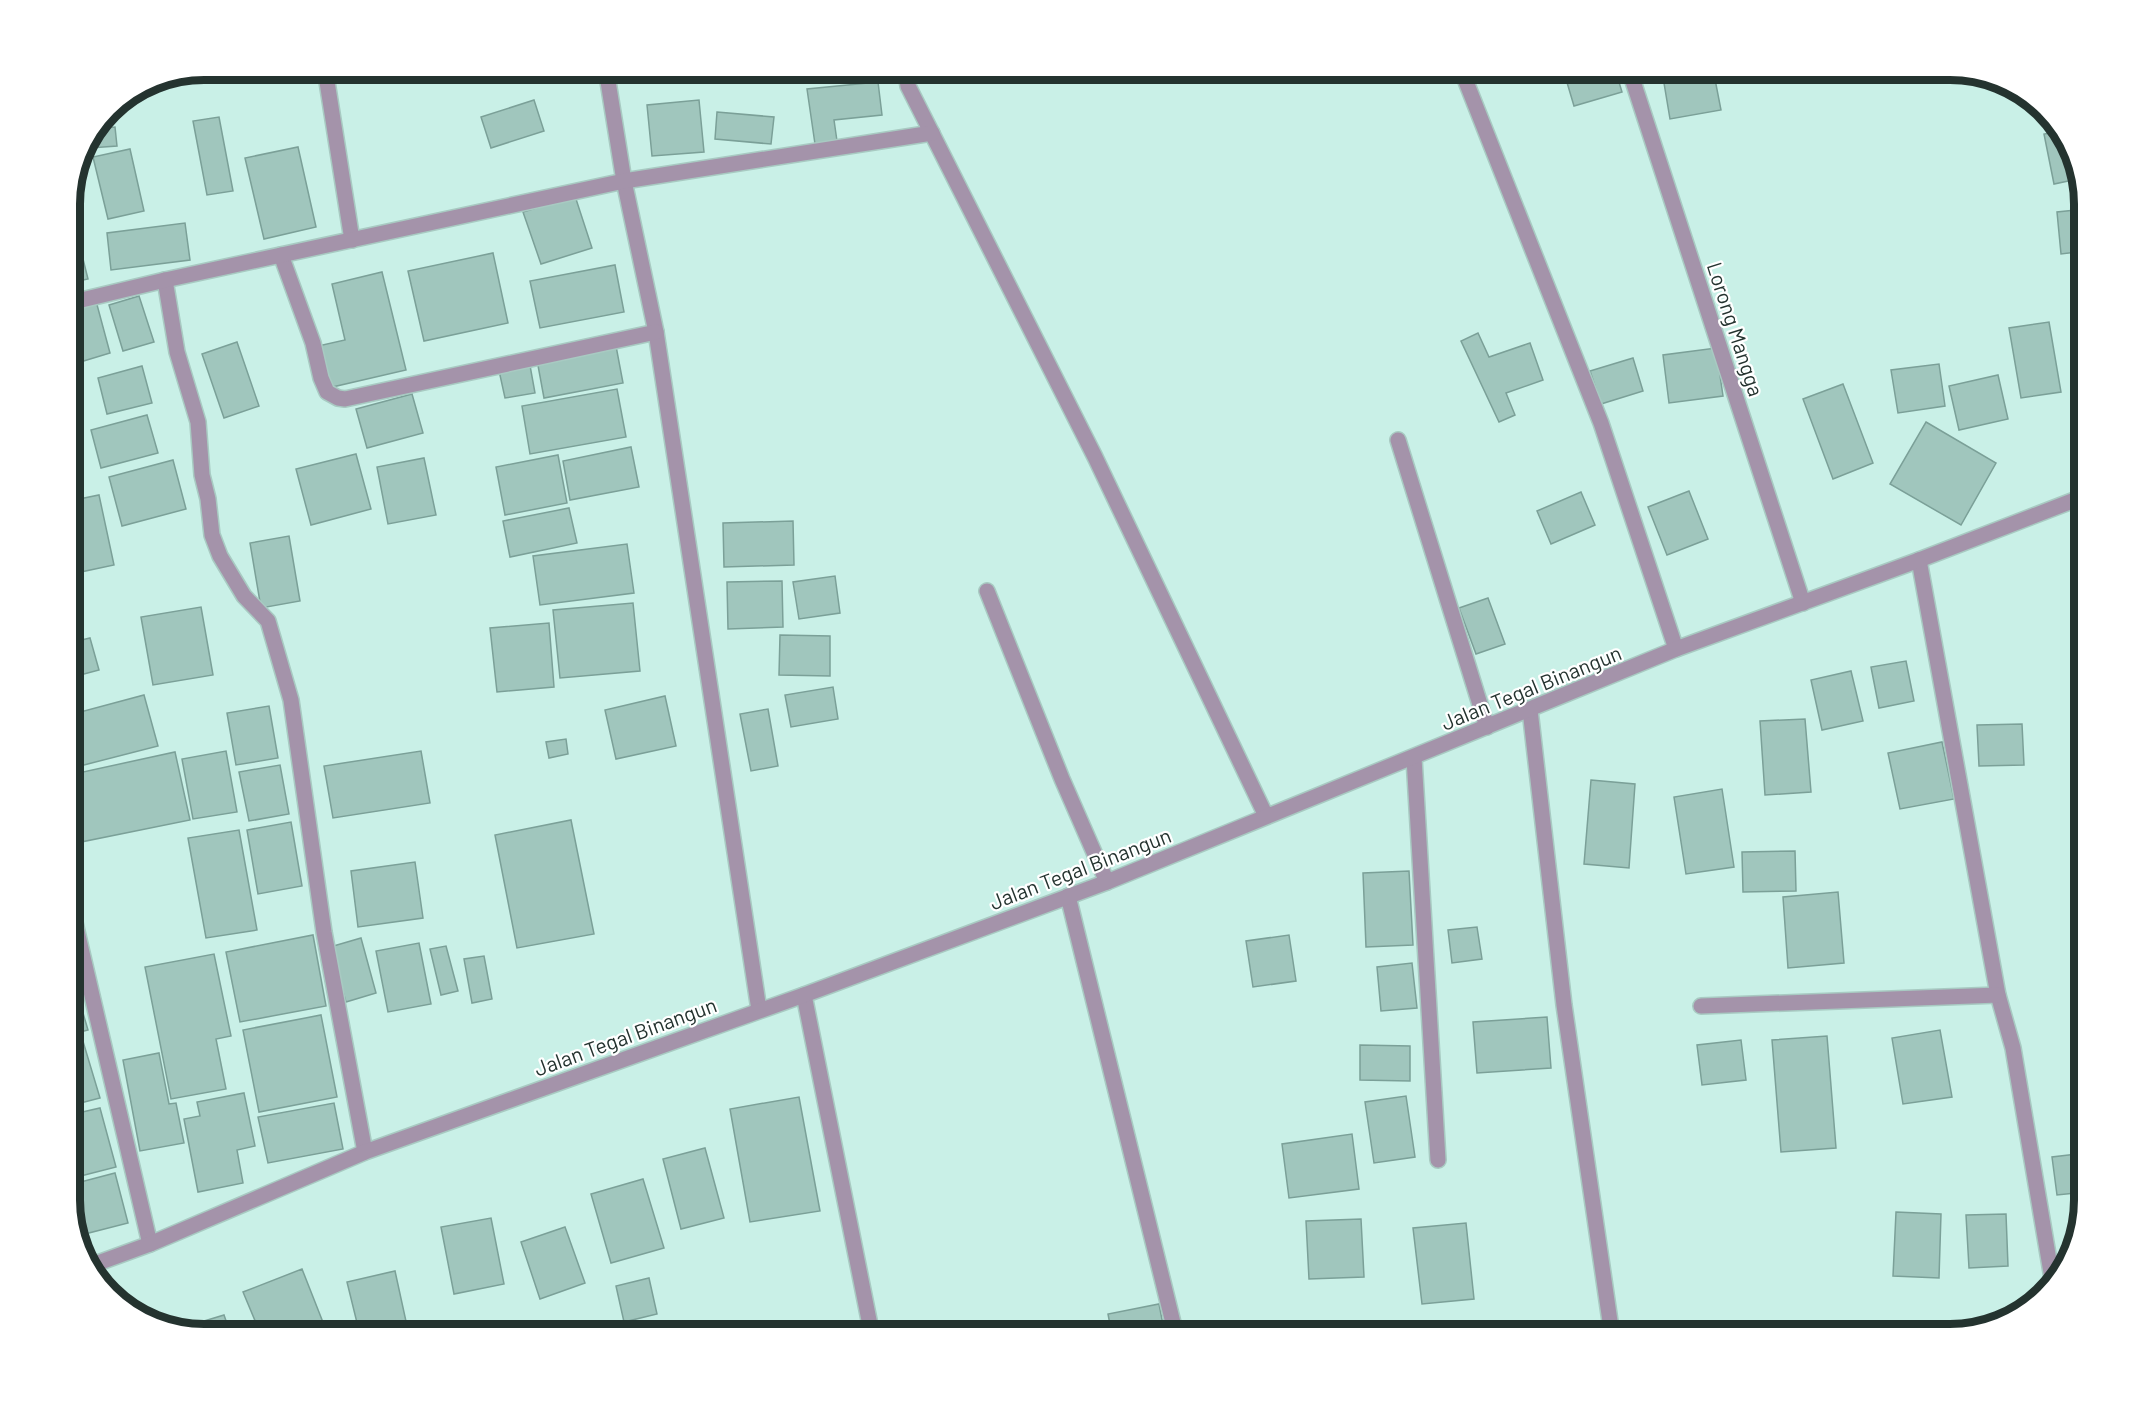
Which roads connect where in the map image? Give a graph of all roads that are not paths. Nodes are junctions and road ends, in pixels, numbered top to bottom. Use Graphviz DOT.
graph roads {
  1 [pos="327,80"];
  2 [pos="608,80"];
  3 [pos="907,80"];
  4 [pos="1465,80"];
  5 [pos="1633,80"];
  6 [pos="932,133"];
  7 [pos="624,181"];
  8 [pos="352,240"];
  9 [pos="281,255"];
  10 [pos="165,280"];
  11 [pos="80,300"];
  12 [pos="656,332"];
  13 [pos="1398,440"];
  14 [pos="2074,500"];
  15 [pos="1919,560"];
  16 [pos="987,591"];
  17 [pos="1803,603"];
  18 [pos="1676,649"];
  19 [pos="1530,710"];
  20 [pos="1487,728"];
  21 [pos="1414,758"];
  22 [pos="1266,816"];
  23 [pos="1107,882"];
  24 [pos="1068,896"];
  25 [pos="80,944"];
  26 [pos="804,995"];
  27 [pos="1998,995"];
  28 [pos="1701,1006"];
  29 [pos="759,1010"];
  30 [pos="365,1152"];
  31 [pos="1438,1160"];
  32 [pos="150,1244"];
  33 [pos="97,1264"];
  34 [pos="2051,1273"];
  35 [pos="870,1324"];
  36 [pos="1173,1324"];
  37 [pos="1610,1324"];
  1 -- 8 [label="street"];
  2 -- 7 [label="street"];
  3 -- 6 [label="street"];
  4 -- 18 [label="street"];
  5 -- 17 [label="street, Lorong Mangga"];
  6 -- 7 [label="street"];
  6 -- 22 [label="street"];
  7 -- 8 [label="street"];
  7 -- 12 [label="street"];
  8 -- 9 [label="street"];
  9 -- 10 [label="street"];
  9 -- 12 [label="street"];
  10 -- 11 [label="street"];
  10 -- 30 [label="street"];
  12 -- 29 [label="street"];
  13 -- 20 [label="street"];
  14 -- 15 [label="street, Jalan Tegal Binangun"];
  15 -- 17 [label="street, Jalan Tegal Binangun"];
  15 -- 27 [label="street"];
  16 -- 23 [label="street"];
  17 -- 18 [label="street, Jalan Tegal Binangun"];
  18 -- 19 [label="street, Jalan Tegal Binangun"];
  19 -- 20 [label="street, Jalan Tegal Binangun"];
  19 -- 37 [label="street"];
  20 -- 21 [label="street, Jalan Tegal Binangun"];
  21 -- 22 [label="street, Jalan Tegal Binangun"];
  21 -- 31 [label="street"];
  22 -- 23 [label="street, Jalan Tegal Binangun"];
  23 -- 24 [label="street, Jalan Tegal Binangun"];
  24 -- 26 [label="street, Jalan Tegal Binangun"];
  24 -- 36 [label="street"];
  25 -- 32 [label="street"];
  26 -- 29 [label="street, Jalan Tegal Binangun"];
  26 -- 35 [label="street"];
  27 -- 28 [label="street"];
  27 -- 34 [label="street"];
  29 -- 30 [label="street, Jalan Tegal Binangun"];
  30 -- 32 [label="street, Jalan Tegal Binangun"];
  32 -- 33 [label="street, Jalan Tegal Binangun"];
}
